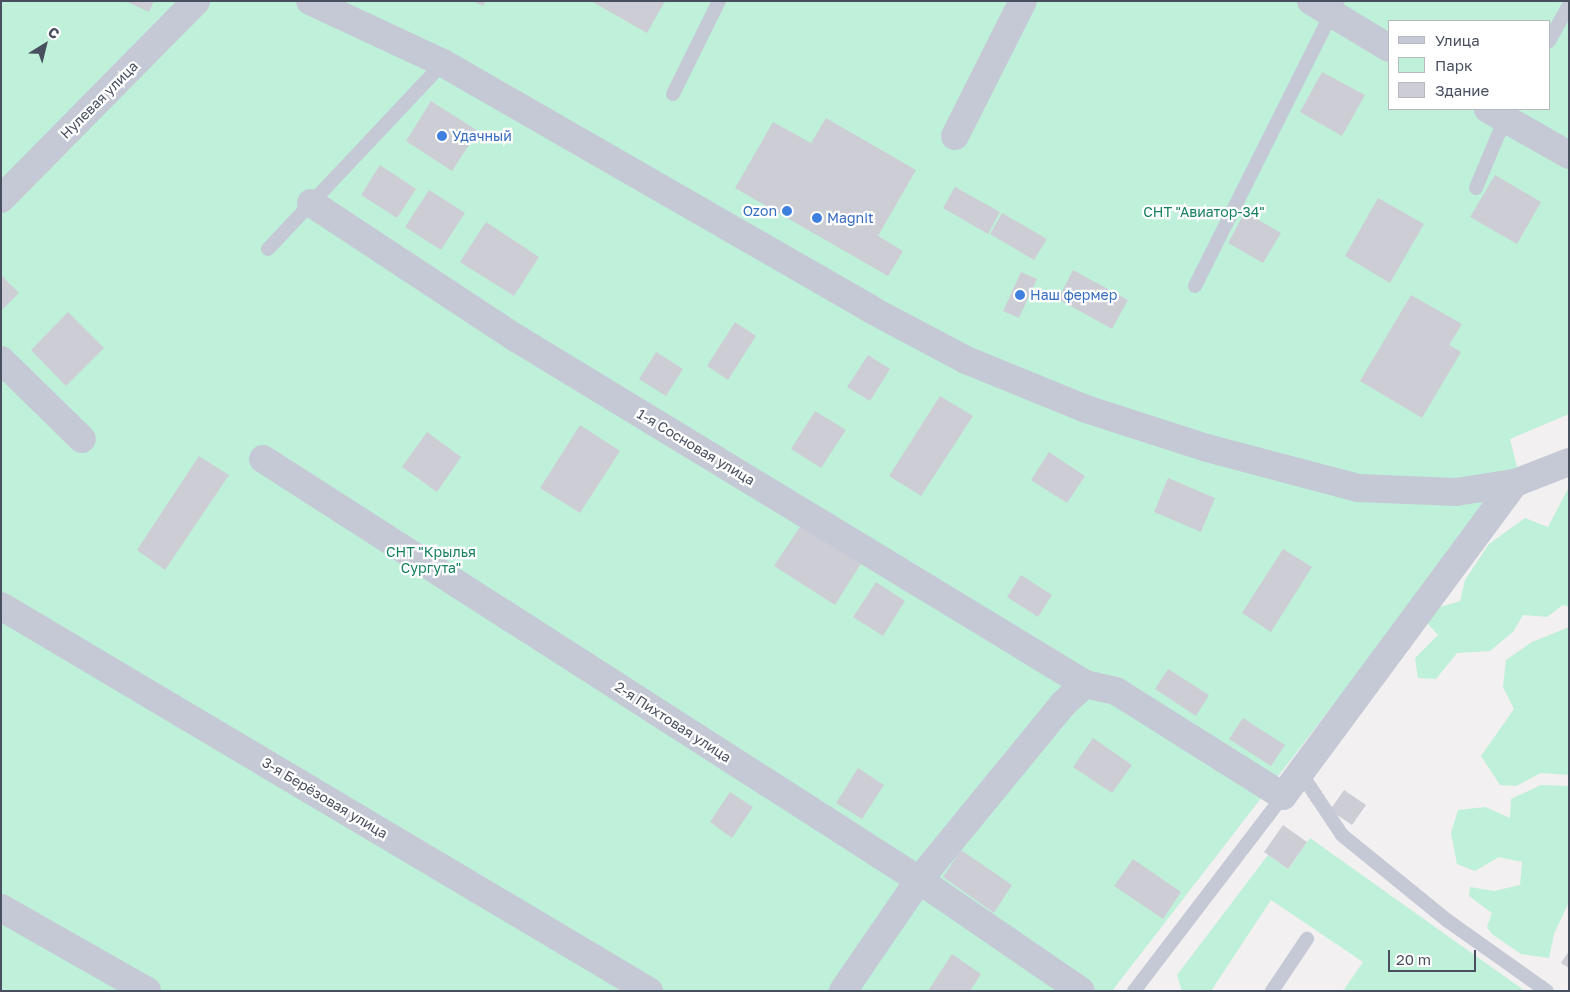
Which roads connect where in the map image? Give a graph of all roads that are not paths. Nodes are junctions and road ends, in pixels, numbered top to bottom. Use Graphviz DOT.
graph roads {
  1 [pos="196,1"];
  2 [pos="310,1"];
  3 [pos="719,1"];
  4 [pos="1023,1"];
  5 [pos="1327,5"];
  6 [pos="1569,5"];
  7 [pos="1550,39"];
  8 [pos="1388,47"];
  9 [pos="443,63"];
  10 [pos="673,94"];
  11 [pos="1501,112"];
  12 [pos="955,136"];
  13 [pos="1569,155"];
  14 [pos="1476,188"];
  15 [pos="1,199"];
  16 [pos="310,203"];
  17 [pos="268,249"];
  18 [pos="1196,286"];
  19 [pos="1,360"];
  20 [pos="82,439"];
  21 [pos="263,459"];
  22 [pos="1569,462"];
  23 [pos="1515,483"];
  24 [pos="1,606"];
  25 [pos="1086,684"];
  26 [pos="1302,775"];
  27 [pos="1283,796"];
  28 [pos="919,880"];
  29 [pos="1,908"];
  30 [pos="1307,939"];
  31 [pos="147,991"];
  32 [pos="649,991"];
  33 [pos="843,991"];
  34 [pos="1081,991"];
  35 [pos="1134,991"];
  36 [pos="1272,991"];
  37 [pos="1547,991"];
  1 -- 15 [label="street, Нулевая улица"];
  2 -- 9 [label="street"];
  3 -- 10 [label="lane"];
  4 -- 12 [label="street"];
  5 -- 8 [label="street"];
  5 -- 18 [label="lane"];
  6 -- 7 [label="lane"];
  9 -- 16 [label="lane"];
  9 -- 23 [label="street"];
  11 -- 13 [label="street"];
  11 -- 14 [label="lane"];
  16 -- 17 [label="lane"];
  16 -- 25 [label="street, 1-я Сосновая улица"];
  19 -- 20 [label="street"];
  21 -- 28 [label="street, 2-я Пихтовая улица"];
  22 -- 23 [label="street"];
  23 -- 26 [label="street"];
  24 -- 32 [label="street, 3-я Берёзовая улица"];
  25 -- 27 [label="street, 1-я Сосновая улица"];
  25 -- 28 [label="street"];
  26 -- 27 [label="street"];
  26 -- 37 [label="lane"];
  27 -- 35 [label="lane"];
  28 -- 33 [label="street"];
  28 -- 34 [label="street, 2-я Пихтовая улица"];
  29 -- 31 [label="street"];
  30 -- 36 [label="lane"];
}
